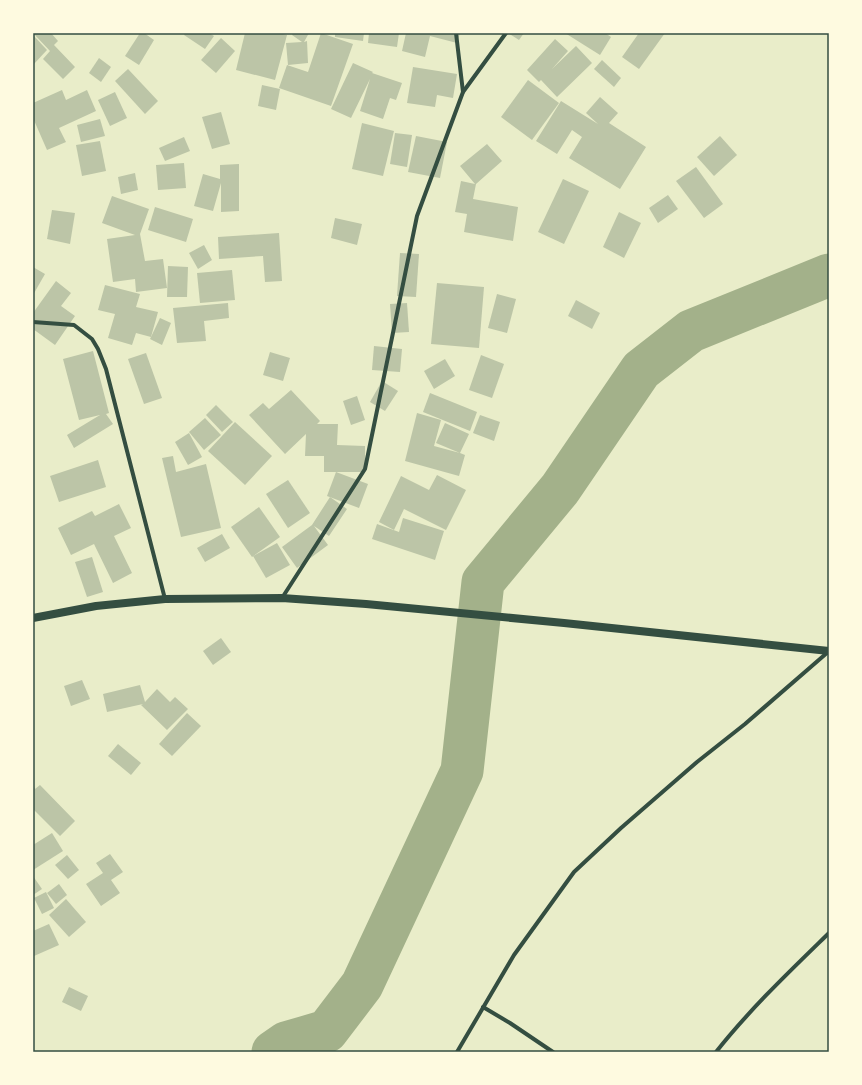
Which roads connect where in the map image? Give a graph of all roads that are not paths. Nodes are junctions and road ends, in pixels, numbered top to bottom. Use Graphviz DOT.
graph roads {
  1 [pos="456,33"];
  2 [pos="506,33"];
  3 [pos="463,92"];
  4 [pos="33,322"];
  5 [pos="282,598"];
  6 [pos="165,599"];
  7 [pos="33,618"];
  8 [pos="829,651"];
  9 [pos="829,933"];
  10 [pos="483,1007"];
  11 [pos="457,1052"];
  12 [pos="554,1052"];
  13 [pos="716,1052"];
  1 -- 3 [label="street"];
  2 -- 3 [label="street"];
  3 -- 5 [label="street"];
  4 -- 6 [label="street"];
  5 -- 6 [label="main road"];
  5 -- 8 [label="main road"];
  6 -- 7 [label="main road"];
  8 -- 10 [label="street"];
  9 -- 13 [label="street"];
  10 -- 11 [label="street"];
  10 -- 12 [label="street"];
}
